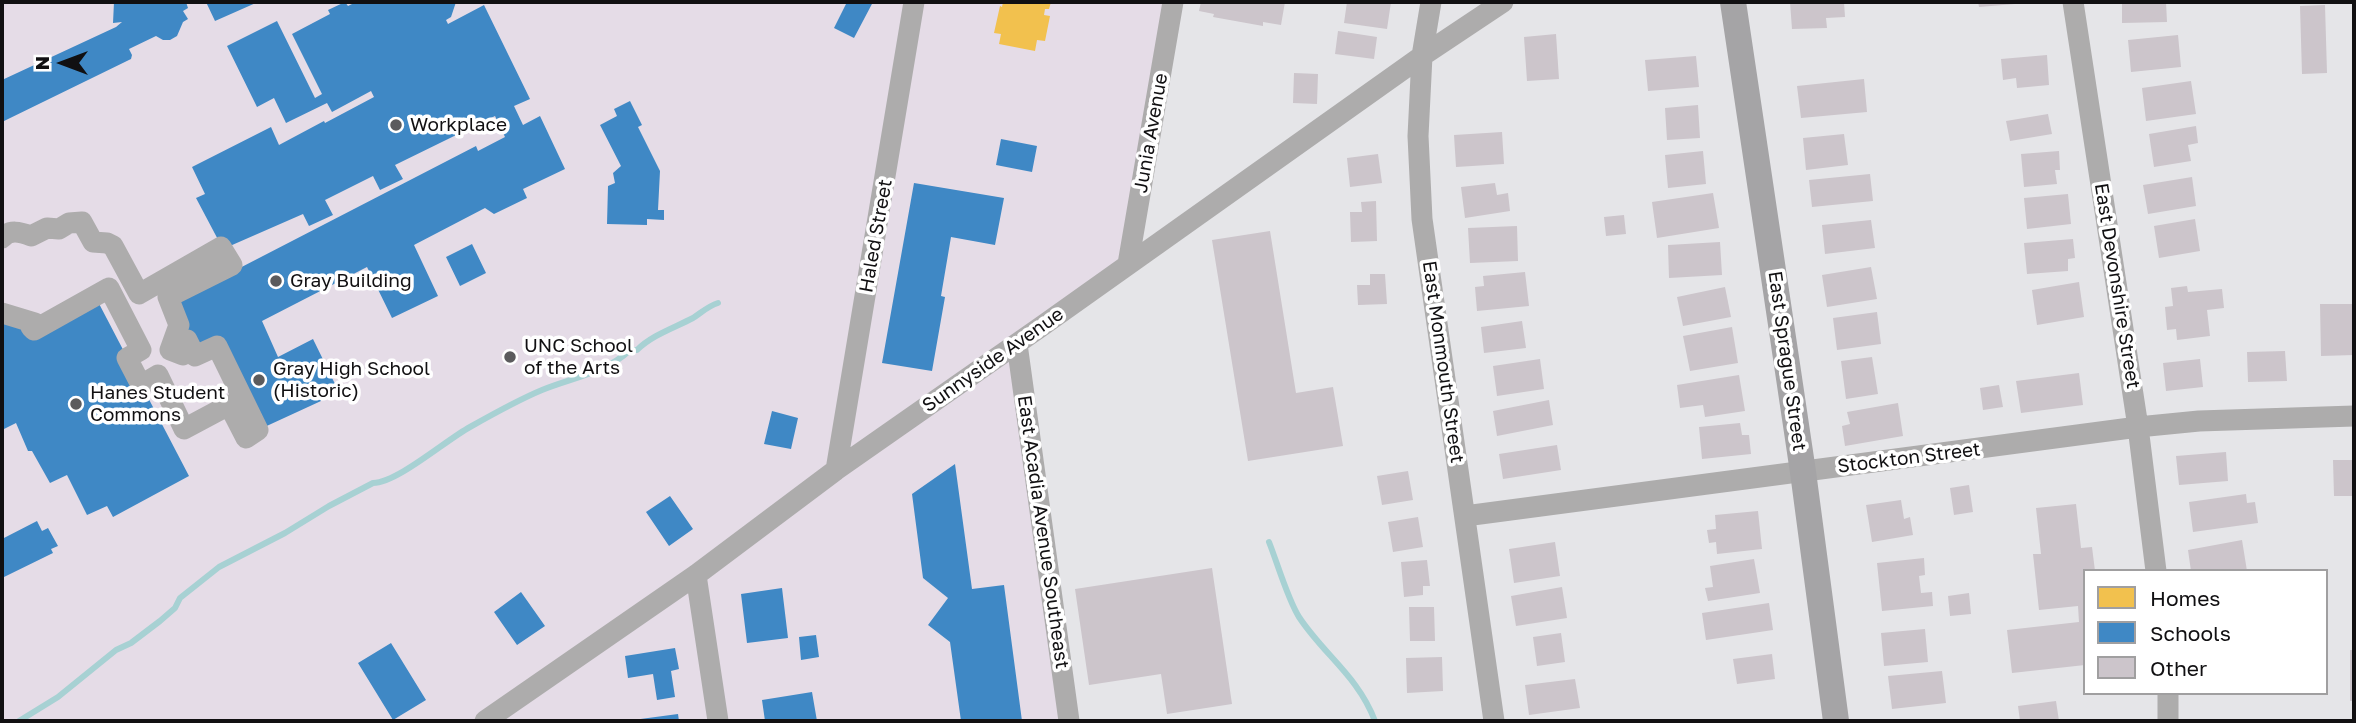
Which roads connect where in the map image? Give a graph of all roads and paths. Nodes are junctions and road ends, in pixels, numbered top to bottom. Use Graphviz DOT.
graph roads {
  1 [pos="914,2"];
  2 [pos="1173,2"];
  3 [pos="1431,2"];
  4 [pos="1503,2"];
  5 [pos="1733,2"];
  6 [pos="2073,2"];
  7 [pos="1422,56"];
  8 [pos="2,238"];
  9 [pos="1128,264"];
  10 [pos="2,313"];
  11 [pos="1017,344"];
  12 [pos="2354,416"];
  13 [pos="2138,427"];
  14 [pos="836,470"];
  15 [pos="1803,472"];
  16 [pos="1465,516"];
  17 [pos="2156,569"];
  18 [pos="696,575"];
  19 [pos="2168,695"];
  20 [pos="485,721"];
  21 [pos="718,721"];
  22 [pos="1069,721"];
  23 [pos="1493,721"];
  24 [pos="1836,721"];
  25 [pos="2168,721"];
  1 -- 14 [label="street, Haled Street"];
  2 -- 9 [label="street, Junia Avenue"];
  3 -- 7 [label="street, East Monmouth Street"];
  4 -- 7 [label="street, Sunnyside Avenue"];
  5 -- 15 [label="main road, East Sprague Street"];
  6 -- 13 [label="street, East Devonshire Street"];
  7 -- 9 [label="street, Sunnyside Avenue"];
  7 -- 16 [label="street, East Monmouth Street"];
  8 -- 10 [label="street"];
  9 -- 11 [label="street, Sunnyside Avenue"];
  11 -- 14 [label="street, Sunnyside Avenue"];
  11 -- 22 [label="street, East Acadia Avenue Southeast"];
  12 -- 13 [label="street, Stockton Street"];
  13 -- 15 [label="street, Stockton Street"];
  13 -- 17 [label="street, East Devonshire Street"];
  14 -- 18 [label="street, Sunnyside Avenue"];
  15 -- 16 [label="street, Stockton Street"];
  15 -- 24 [label="main road, East Sprague Street"];
  16 -- 23 [label="street, East Monmouth Street"];
  18 -- 20 [label="street, Sunnyside Avenue"];
  18 -- 21 [label="street"];
  19 -- 25 [label="street"];
}
